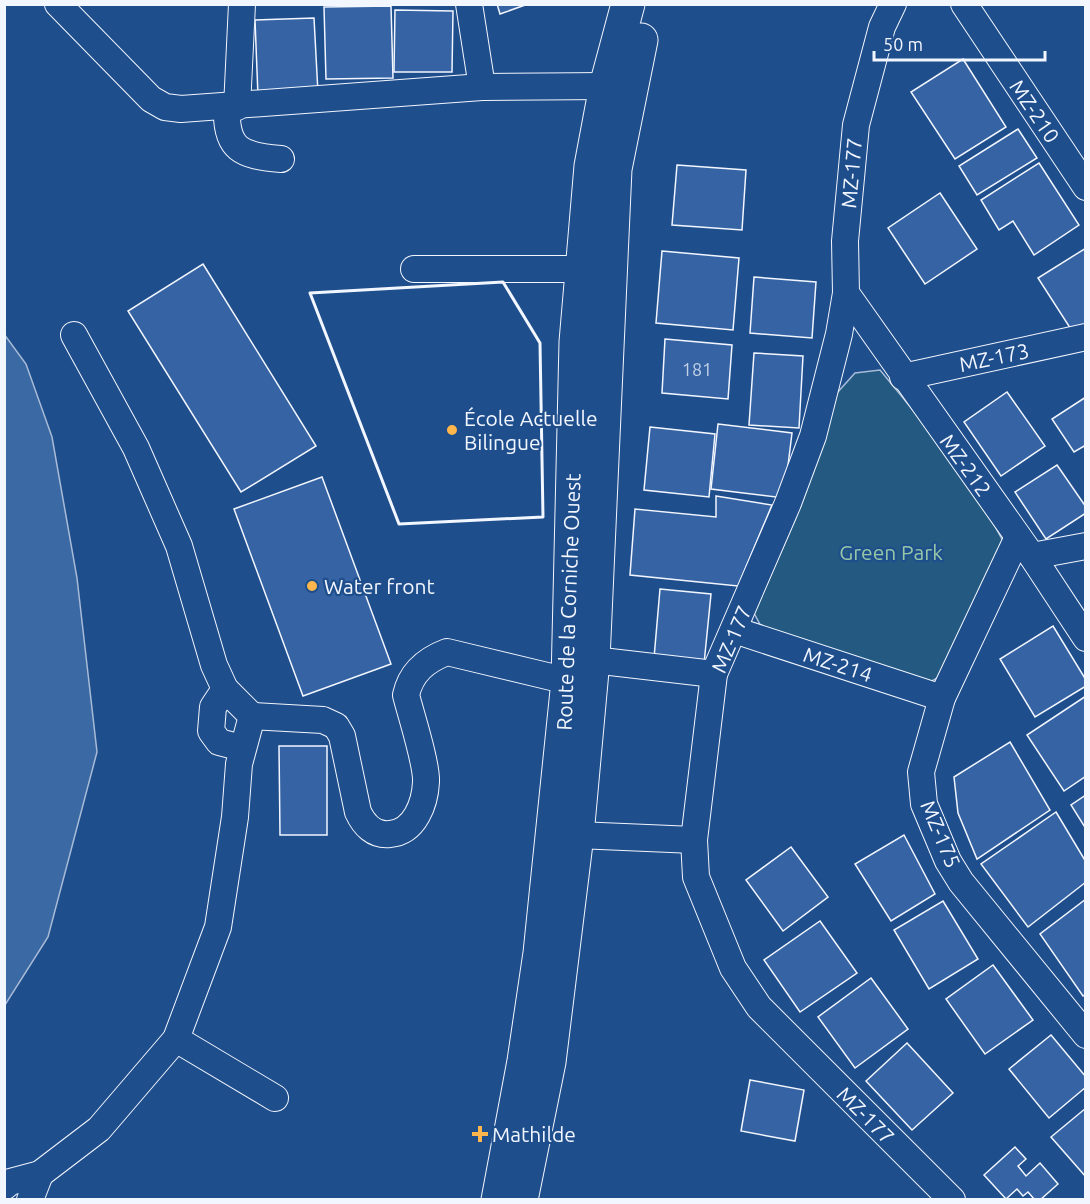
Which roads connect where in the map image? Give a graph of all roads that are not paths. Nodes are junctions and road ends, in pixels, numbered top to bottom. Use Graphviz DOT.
graph roads {
  1 [pos="58,4"];
  2 [pos="243,4"];
  3 [pos="469,4"];
  4 [pos="628,4"];
  5 [pos="650,4"];
  6 [pos="892,4"];
  7 [pos="964,4"];
  8 [pos="606,86"];
  9 [pos="482,87"];
  10 [pos="232,107"];
  11 [pos="281,159"];
  12 [pos="1086,187"];
  13 [pos="414,268"];
  14 [pos="584,269"];
  15 [pos="846,292"];
  16 [pos="74,335"];
  17 [pos="1086,337"];
  18 [pos="903,377"];
  19 [pos="1025,546"];
  20 [pos="1086,546"];
  21 [pos="734,630"];
  22 [pos="1086,638"];
  23 [pos="593,660"];
  24 [pos="714,674"];
  25 [pos="568,681"];
  26 [pos="225,689"];
  27 [pos="942,698"];
  28 [pos="252,716"];
  29 [pos="242,748"];
  30 [pos="577,835"];
  31 [pos="694,840"];
  32 [pos="1086,1035"];
  33 [pos="176,1039"];
  34 [pos="275,1098"];
  35 [pos="40,1174"];
  36 [pos="4,1186"];
  37 [pos="30,1200"];
  38 [pos="498,1200"];
  39 [pos="521,1200"];
  40 [pos="952,1200"];
  1 -- 10 [label="street"];
  2 -- 10 [label="street"];
  3 -- 9 [label="street"];
  4 -- 8 [label="highway, Route de la Corniche Ouest"];
  5 -- 23 [label="highway, Route de la Corniche Ouest"];
  6 -- 15 [label="street, MZ-177"];
  7 -- 12 [label="street, MZ-210"];
  8 -- 9 [label="street"];
  8 -- 14 [label="highway, Route de la Corniche Ouest"];
  9 -- 10 [label="street"];
  10 -- 11 [label="street"];
  13 -- 14 [label="street"];
  14 -- 25 [label="highway, Route de la Corniche Ouest"];
  15 -- 18 [label="street, MZ-212"];
  15 -- 21 [label="street, MZ-177"];
  16 -- 26 [label="street"];
  17 -- 18 [label="street, MZ-173"];
  18 -- 19 [label="street, MZ-212"];
  19 -- 20 [label="street"];
  19 -- 22 [label="street, MZ-212"];
  19 -- 27 [label="street, MZ-175"];
  21 -- 24 [label="street, MZ-177"];
  21 -- 27 [label="street, MZ-214"];
  23 -- 24 [label="street"];
  23 -- 30 [label="highway, Route de la Corniche Ouest"];
  24 -- 31 [label="street, MZ-177"];
  25 -- 28 [label="street"];
  25 -- 38 [label="highway, Route de la Corniche Ouest"];
  26 -- 28 [label="street"];
  26 -- 29 [label="street"];
  27 -- 32 [label="street, MZ-175"];
  28 -- 29 [label="street"];
  29 -- 33 [label="street"];
  30 -- 31 [label="street"];
  30 -- 39 [label="highway, Route de la Corniche Ouest"];
  31 -- 40 [label="street, MZ-177"];
  33 -- 34 [label="street"];
  33 -- 35 [label="street"];
  35 -- 36 [label="street"];
  35 -- 37 [label="street"];
}
